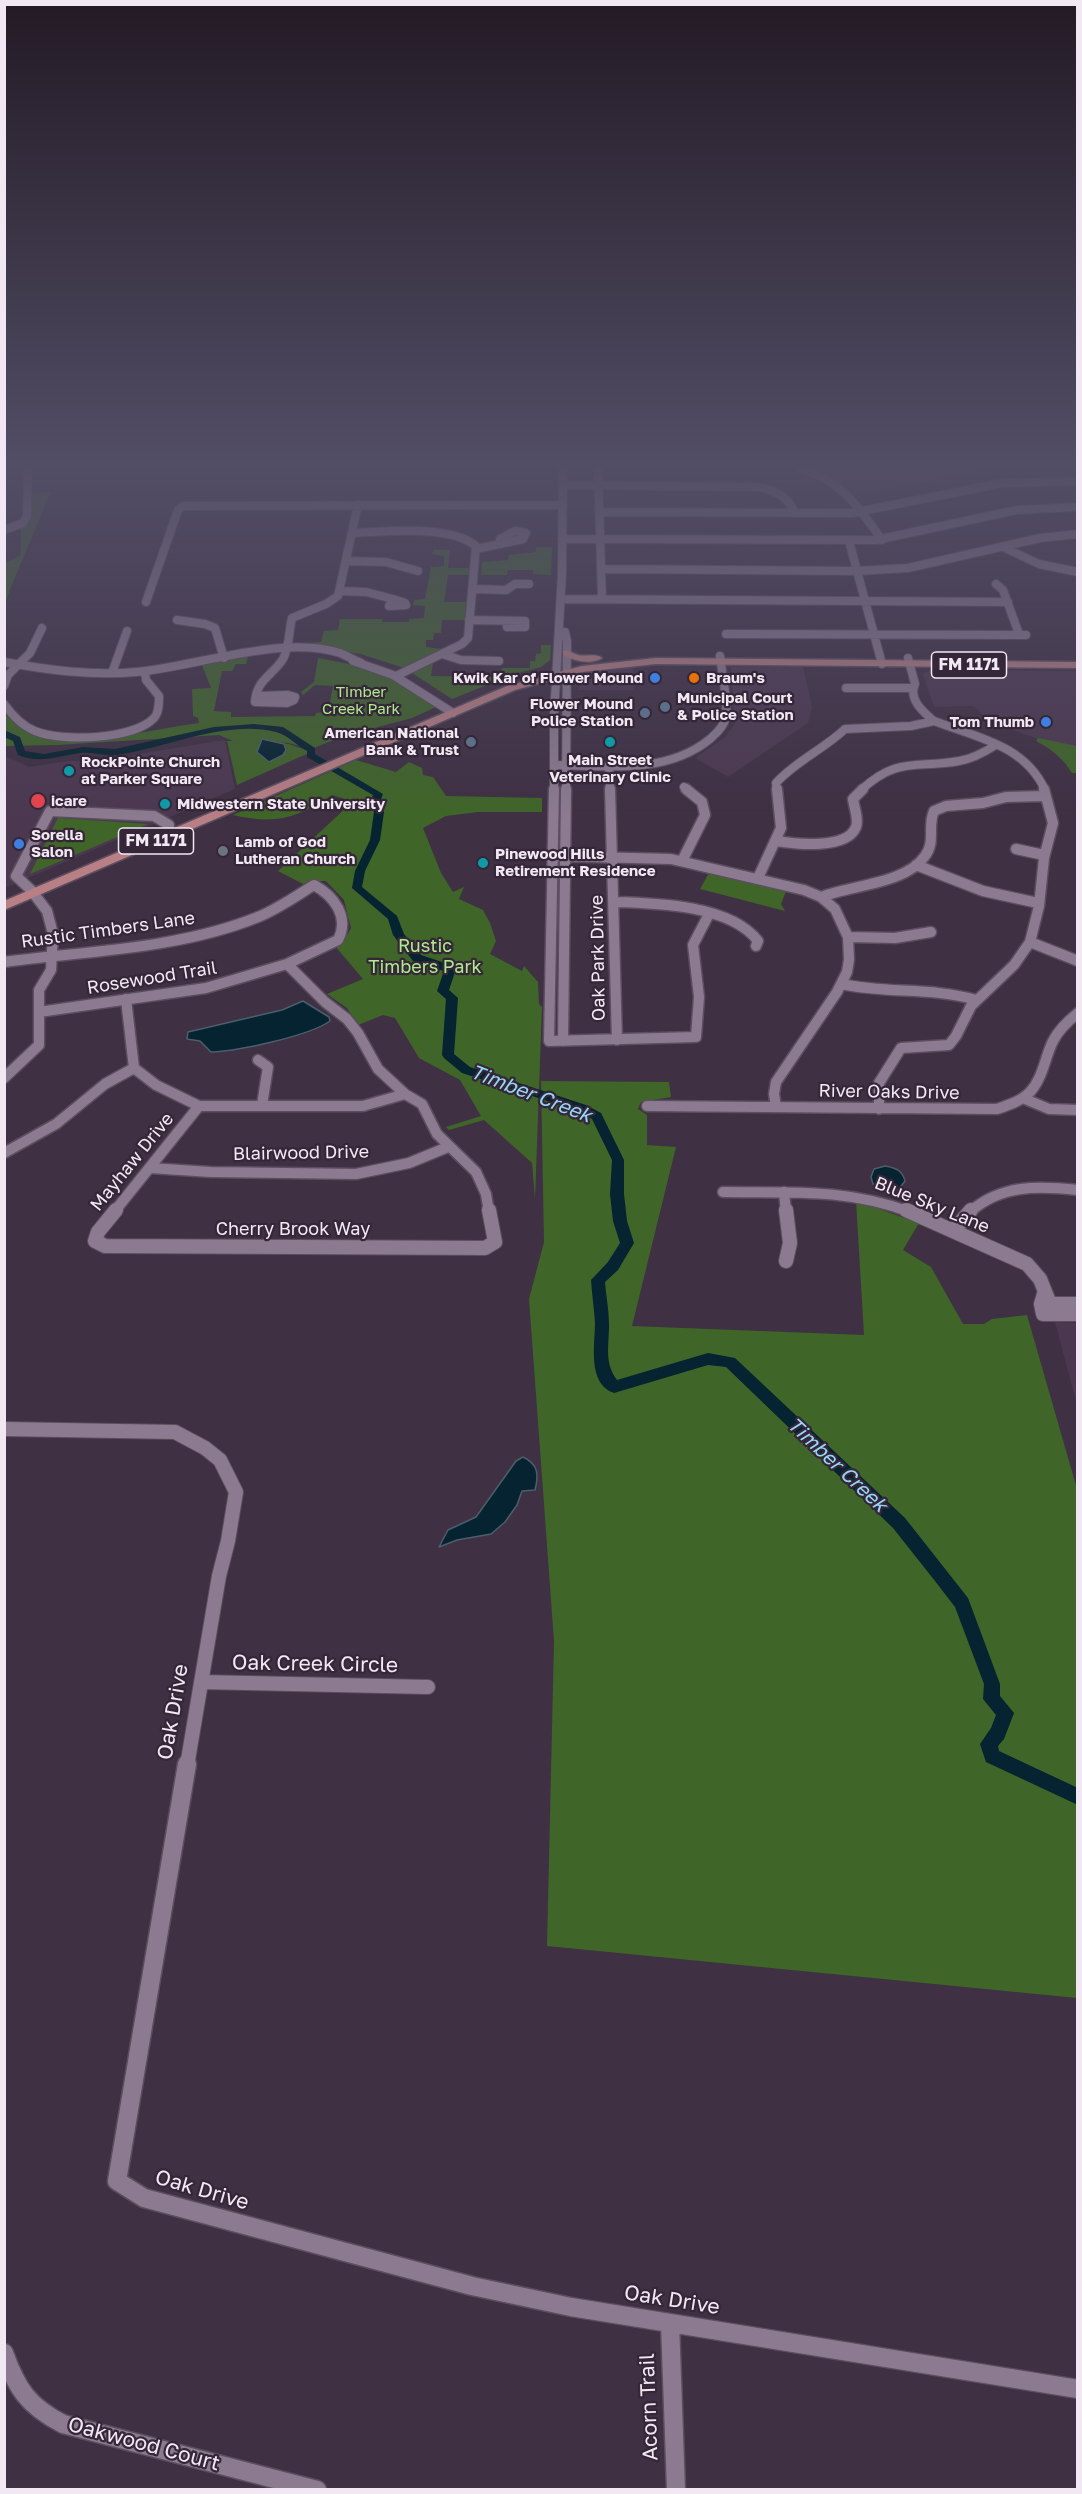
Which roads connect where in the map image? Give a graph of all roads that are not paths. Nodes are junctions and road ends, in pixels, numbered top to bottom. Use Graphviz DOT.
graph roads {
  1 [pos="152,585"];
  2 [pos="342,585"];
  3 [pos="474,585"];
  4 [pos="513,585"];
  5 [pos="561,585"];
  6 [pos="602,585"];
  7 [pos="861,585"];
  8 [pos="998,585"];
  9 [pos="474,590"];
  10 [pos="341,591"];
  11 [pos="394,598"];
  12 [pos="561,599"];
  13 [pos="602,599"];
  14 [pos="865,601"];
  15 [pos="146,602"];
  16 [pos="1008,602"];
  17 [pos="560,617"];
  18 [pos="177,620"];
  19 [pos="469,620"];
  20 [pos="507,621"];
  21 [pos="42,628"];
  22 [pos="127,631"];
  23 [pos="726,634"];
  24 [pos="874,634"];
  25 [pos="284,652"];
  26 [pos="442,654"];
  27 [pos="224,658"];
  28 [pos="678,658"];
  29 [pos="720,659"];
  30 [pos="499,661"];
  31 [pos="881,661"];
  32 [pos="905,661"];
  33 [pos="4,662"];
  34 [pos="1076,662"];
  35 [pos="17,665"];
  36 [pos="562,666"];
  37 [pos="146,672"];
  38 [pos="112,673"];
  39 [pos="396,676"];
  40 [pos="4,686"];
  41 [pos="913,687"];
  42 [pos="846,688"];
  43 [pos="256,696"];
  44 [pos="4,704"];
  45 [pos="448,710"];
  46 [pos="934,721"];
  47 [pos="553,726"];
  48 [pos="566,727"];
  49 [pos="994,746"];
  50 [pos="555,765"];
  51 [pos="565,765"];
  52 [pos="609,766"];
  53 [pos="684,788"];
  54 [pos="1045,796"];
  55 [pos="173,829"];
  56 [pos="776,842"];
  57 [pos="1016,849"];
  58 [pos="1044,855"];
  59 [pos="552,856"];
  60 [pos="564,856"];
  61 [pos="612,856"];
  62 [pos="682,861"];
  63 [pos="916,865"];
  64 [pos="758,878"];
  65 [pos="314,885"];
  66 [pos="31,890"];
  67 [pos="4,896"];
  68 [pos="820,897"];
  69 [pos="614,902"];
  70 [pos="1038,903"];
  71 [pos="4,906"];
  72 [pos="709,914"];
  73 [pos="931,932"];
  74 [pos="848,937"];
  75 [pos="1030,942"];
  76 [pos="756,946"];
  77 [pos="52,955"];
  78 [pos="1077,961"];
  79 [pos="4,962"];
  80 [pos="287,964"];
  81 [pos="842,984"];
  82 [pos="126,999"];
  83 [pos="976,1000"];
  84 [pos="39,1012"];
  85 [pos="1077,1013"];
  86 [pos="617,1040"];
  87 [pos="562,1041"];
  88 [pos="258,1060"];
  89 [pos="134,1068"];
  90 [pos="4,1078"];
  91 [pos="405,1094"];
  92 [pos="1024,1099"];
  93 [pos="262,1105"];
  94 [pos="200,1106"];
  95 [pos="647,1107"];
  96 [pos="776,1107"];
  97 [pos="879,1109"];
  98 [pos="1077,1110"];
  99 [pos="448,1147"];
  100 [pos="4,1153"];
  101 [pos="150,1168"];
  102 [pos="1077,1190"];
  103 [pos="723,1192"];
  104 [pos="784,1192"];
  105 [pos="953,1231"];
  106 [pos="95,1241"];
  107 [pos="786,1261"];
  108 [pos="1077,1305"];
  109 [pos="1047,1306"];
  110 [pos="1077,1314"];
  111 [pos="4,1429"];
  112 [pos="201,1682"];
  113 [pos="428,1687"];
  114 [pos="670,2323"];
  115 [pos="4,2353"];
  116 [pos="1077,2390"];
  117 [pos="317,2490"];
  118 [pos="676,2490"];
  1 -- 15 [label="street"];
  2 -- 10 [label="street"];
  3 -- 9 [label="street"];
  4 -- 9 [label="street"];
  5 -- 12 [label="street"];
  6 -- 13 [label="street"];
  7 -- 14 [label="street"];
  8 -- 16 [label="street"];
  9 -- 19 [label="street"];
  10 -- 11 [label="street"];
  10 -- 25 [label="street"];
  12 -- 13 [label="street"];
  12 -- 17 [label="street"];
  13 -- 14 [label="street"];
  14 -- 16 [label="street"];
  14 -- 24 [label="street"];
  16 -- 24 [label="street"];
  17 -- 36 [label="street"];
  17 -- 36 [label="street"];
  18 -- 27 [label="street"];
  19 -- 20 [label="street"];
  19 -- 26 [label="street"];
  21 -- 35 [label="street"];
  22 -- 38 [label="street"];
  23 -- 24 [label="street"];
  24 -- 31 [label="street"];
  25 -- 27 [label="street"];
  25 -- 39 [label="street"];
  25 -- 43 [label="street"];
  26 -- 30 [label="street"];
  26 -- 39 [label="street"];
  27 -- 37 [label="street"];
  28 -- 29 [label="main road, FM 1171"];
  28 -- 36 [label="main road, FM 1171"];
  28 -- 36 [label="main road, FM 1171"];
  29 -- 31 [label="main road, FM 1171"];
  29 -- 52 [label="street"];
  31 -- 32 [label="main road, FM 1171"];
  32 -- 34 [label="main road, FM 1171"];
  32 -- 41 [label="street"];
  33 -- 35 [label="street"];
  35 -- 38 [label="street"];
  35 -- 40 [label="street"];
  36 -- 45 [label="main road, FM 1171"];
  36 -- 47 [label="street"];
  36 -- 48 [label="street"];
  37 -- 38 [label="street"];
  37 -- 44 [label="street"];
  39 -- 45 [label="street"];
  41 -- 42 [label="street"];
  41 -- 46 [label="street"];
  45 -- 55 [label="main road, FM 1171"];
  46 -- 49 [label="street"];
  46 -- 56 [label="street"];
  47 -- 48 [label="street"];
  47 -- 50 [label="street"];
  48 -- 51 [label="street"];
  49 -- 54 [label="street"];
  49 -- 56 [label="street"];
  50 -- 51 [label="street"];
  50 -- 59 [label="street"];
  51 -- 52 [label="street"];
  51 -- 60 [label="street"];
  52 -- 61 [label="street, Oak Park Drive"];
  53 -- 62 [label="street"];
  54 -- 58 [label="street"];
  54 -- 63 [label="street"];
  55 -- 66 [label="main road, FM 1171"];
  55 -- 66 [label="street"];
  56 -- 64 [label="street"];
  57 -- 58 [label="street"];
  58 -- 70 [label="street"];
  59 -- 60 [label="street"];
  59 -- 87 [label="street"];
  60 -- 61 [label="street"];
  60 -- 87 [label="street"];
  61 -- 62 [label="street"];
  61 -- 69 [label="street, Oak Park Drive"];
  62 -- 64 [label="street"];
  63 -- 68 [label="street"];
  63 -- 70 [label="street"];
  64 -- 68 [label="street"];
  65 -- 77 [label="street, Rustic Timbers Lane"];
  65 -- 80 [label="street, Rosewood Trail"];
  66 -- 67 [label="main road, FM 1171"];
  66 -- 71 [label="main road, FM 1171"];
  66 -- 77 [label="street"];
  68 -- 74 [label="street"];
  69 -- 72 [label="street"];
  69 -- 86 [label="street, Oak Park Drive"];
  70 -- 75 [label="street"];
  72 -- 76 [label="street"];
  72 -- 86 [label="street"];
  73 -- 74 [label="street"];
  74 -- 81 [label="street"];
  75 -- 78 [label="street"];
  75 -- 83 [label="street"];
  77 -- 79 [label="street, Rustic Timbers Lane"];
  77 -- 84 [label="street"];
  80 -- 82 [label="street, Rosewood Trail"];
  80 -- 91 [label="street"];
  81 -- 83 [label="street"];
  81 -- 96 [label="street"];
  82 -- 84 [label="street, Rosewood Trail"];
  82 -- 89 [label="street"];
  83 -- 97 [label="street"];
  84 -- 90 [label="street"];
  85 -- 92 [label="street"];
  86 -- 87 [label="street"];
  88 -- 93 [label="street"];
  89 -- 94 [label="street"];
  89 -- 100 [label="street"];
  91 -- 93 [label="street"];
  91 -- 99 [label="street"];
  92 -- 97 [label="street, River Oaks Drive"];
  92 -- 98 [label="street"];
  93 -- 94 [label="street"];
  94 -- 101 [label="street, Mayhaw Drive"];
  95 -- 96 [label="street, River Oaks Drive"];
  96 -- 97 [label="street, River Oaks Drive"];
  99 -- 101 [label="street, Blairwood Drive"];
  99 -- 106 [label="street, Cherry Brook Way"];
  101 -- 106 [label="street, Mayhaw Drive"];
  102 -- 105 [label="street"];
  103 -- 104 [label="street, Blue Sky Lane"];
  104 -- 105 [label="street, Blue Sky Lane"];
  104 -- 107 [label="street"];
  105 -- 109 [label="street, Blue Sky Lane"];
  108 -- 109 [label="street"];
  109 -- 110 [label="street"];
  111 -- 112 [label="street, Oak Drive"];
  112 -- 113 [label="street, Oak Creek Circle"];
  112 -- 114 [label="street, Oak Drive"];
  114 -- 116 [label="street, Oak Drive"];
  114 -- 118 [label="street, Acorn Trail"];
  115 -- 117 [label="street, Oakwood Court"];
}
